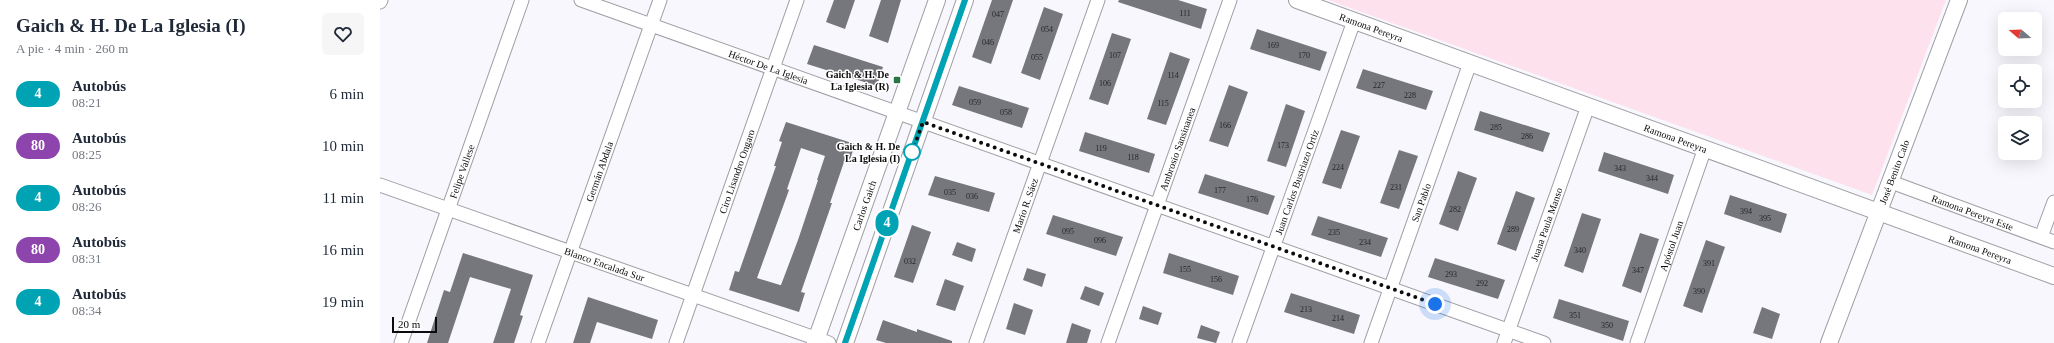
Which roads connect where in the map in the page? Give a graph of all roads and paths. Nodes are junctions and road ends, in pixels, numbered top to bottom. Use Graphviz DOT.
graph roads {
  1 [pos="522,0"];
  2 [pos="581,0"];
  3 [pos="660,0"];
  4 [pos="797,0"];
  5 [pos="937,0"];
  6 [pos="965,0"];
  7 [pos="1098,0"];
  8 [pos="1230,0"];
  9 [pos="1297,0"];
  10 [pos="1959,0"];
  11 [pos="1354,21"];
  12 [pos="651,25"];
  13 [pos="1470,63"];
  14 [pos="773,68"];
  15 [pos="1588,106"];
  16 [pos="897,112"];
  17 [pos="923,122"];
  18 [pos="1705,148"];
  19 [pos="1040,164"];
  20 [pos="1891,182"];
  21 [pos="380,185"];
  22 [pos="2054,202"];
  23 [pos="1157,205"];
  24 [pos="448,210"];
  25 [pos="1880,212"];
  26 [pos="2041,237"];
  27 [pos="2054,242"];
  28 [pos="1274,247"];
  29 [pos="570,252"];
  30 [pos="2054,276"];
  31 [pos="1390,288"];
  32 [pos="693,295"];
  33 [pos="1508,330"];
  34 [pos="820,341"];
  35 [pos="401,343"];
  36 [pos="538,343"];
  37 [pos="676,343"];
  38 [pos="845,343"];
  39 [pos="976,343"];
  40 [pos="1108,343"];
  41 [pos="1239,343"];
  42 [pos="1371,343"];
  43 [pos="1504,343"];
  44 [pos="1544,343"];
  45 [pos="1637,343"];
  46 [pos="1829,343"];
  1 -- 24 [label="street, Felipe Vallese"];
  2 -- 12 [label="street, Héctor De La Iglesia"];
  3 -- 12 [label="street, Germán Abdala"];
  4 -- 14 [label="street, Ciro Lisandro Ongaro"];
  5 -- 16 [label="street, Carlos Gaich"];
  6 -- 17 [label="street"];
  7 -- 19 [label="street, Mario R. Sáez"];
  8 -- 23 [label="street, Ambrosio Sansinanea"];
  9 -- 11 [label="street, Ramona Pereyra"];
  10 -- 20 [label="street, José Benito Calo"];
  11 -- 13 [label="street, Ramona Pereyra"];
  11 -- 28 [label="street, Juan Carlos Bustriazo Ortiz"];
  12 -- 14 [label="street, Héctor De La Iglesia"];
  12 -- 29 [label="street, Germán Abdala"];
  13 -- 15 [label="street, Ramona Pereyra"];
  13 -- 31 [label="street, San Pablo"];
  14 -- 16 [label="street, Héctor De La Iglesia"];
  14 -- 32 [label="street, Ciro Lisandro Ongaro"];
  15 -- 18 [label="street, Ramona Pereyra"];
  15 -- 33 [label="street, Juana Paula Manso"];
  16 -- 17 [label="street, Héctor De La Iglesia"];
  16 -- 34 [label="street, Carlos Gaich"];
  17 -- 19 [label="street, Héctor De La Iglesia"];
  17 -- 38 [label="street"];
  18 -- 25 [label="street, Ramona Pereyra"];
  18 -- 45 [label="street, Apóstol Juan"];
  19 -- 23 [label="street, Héctor De La Iglesia"];
  19 -- 39 [label="street, Mario R. Sáez"];
  20 -- 25 [label="street, José Benito Calo"];
  20 -- 26 [label="street, Ramona Pereyra Este"];
  21 -- 24 [label="street, Blanco Encalada Sur"];
  22 -- 26 [label="street"];
  23 -- 28 [label="street, Héctor De La Iglesia"];
  23 -- 40 [label="street, Ambrosio Sansinanea"];
  24 -- 29 [label="street, Blanco Encalada Sur"];
  24 -- 35 [label="street, Felipe Vallese"];
  25 -- 30 [label="street, Ramona Pereyra"];
  25 -- 46 [label="street, José Benito Calo"];
  26 -- 27 [label="street, Ramona Pereyra Este"];
  28 -- 31 [label="street, Héctor De La Iglesia"];
  28 -- 41 [label="street, Juan Carlos Bustriazo Ortiz"];
  29 -- 32 [label="street, Blanco Encalada Sur"];
  29 -- 36 [label="street, Germán Abdala"];
  31 -- 33 [label="street, Héctor De La Iglesia"];
  31 -- 42 [label="street, San Pablo"];
  32 -- 34 [label="street, Blanco Encalada Sur"];
  32 -- 37 [label="street, Ciro Lisandro Ongaro"];
  33 -- 43 [label="street, Juana Paula Manso"];
  33 -- 44 [label="street, Héctor De La Iglesia"];
}
